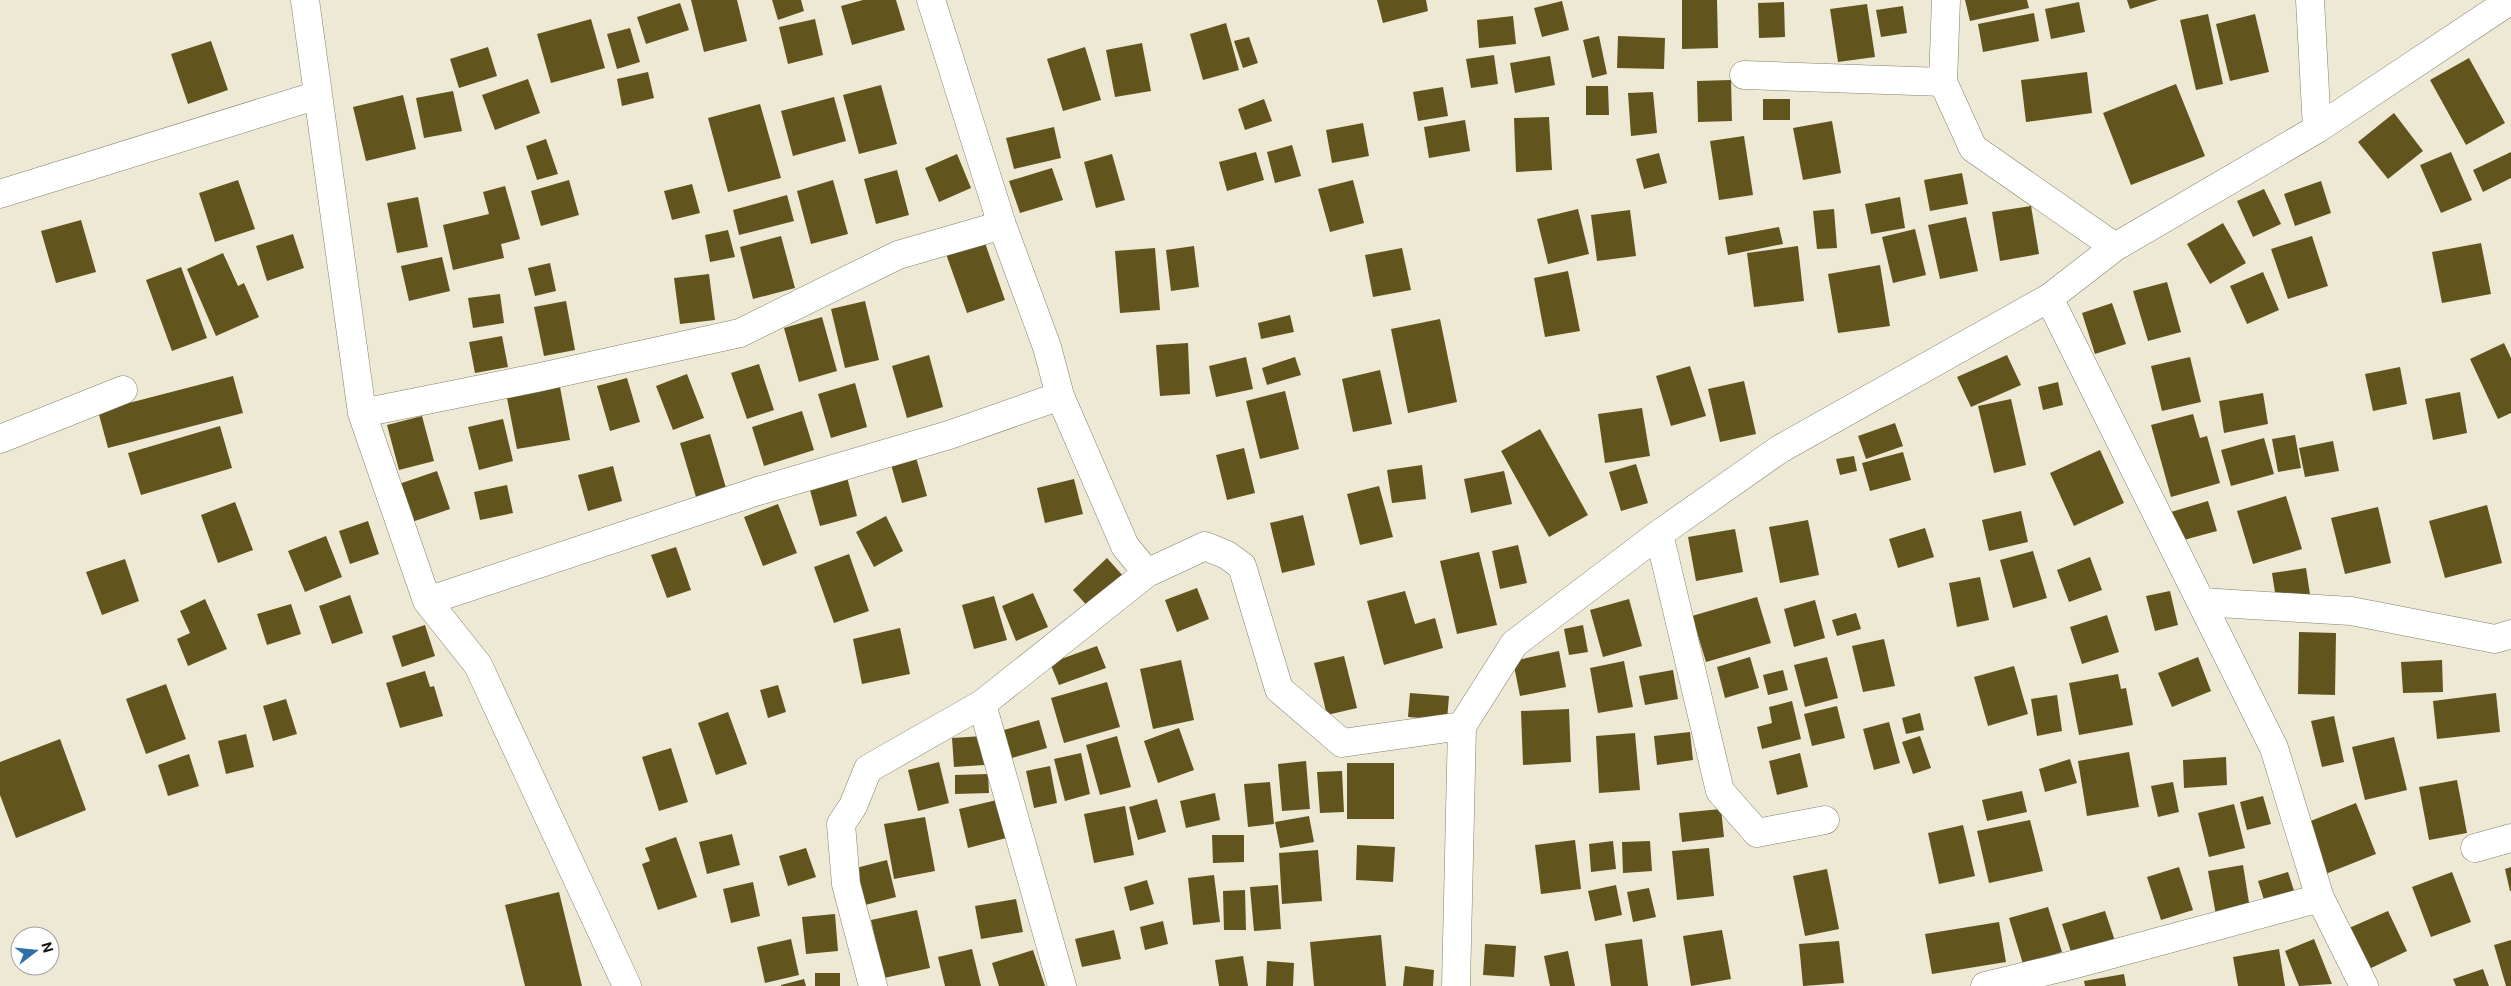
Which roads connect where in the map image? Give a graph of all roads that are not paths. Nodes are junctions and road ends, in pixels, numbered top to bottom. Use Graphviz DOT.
graph roads {
  1 [pos="305,0"];
  2 [pos="931,0"];
  3 [pos="1946,0"];
  4 [pos="2310,0"];
  5 [pos="2511,0"];
  6 [pos="1744,75"];
  7 [pos="1943,82"];
  8 [pos="318,94"];
  9 [pos="2317,130"];
  10 [pos="0,194"];
  11 [pos="1002,225"];
  12 [pos="2115,247"];
  13 [pos="2049,298"];
  14 [pos="123,390"];
  15 [pos="1060,396"];
  16 [pos="362,413"];
  17 [pos="0,439"];
  18 [pos="1660,534"];
  19 [pos="1147,573"];
  20 [pos="427,600"];
  21 [pos="2201,602"];
  22 [pos="2511,634"];
  23 [pos="982,704"];
  24 [pos="1462,726"];
  25 [pos="1825,820"];
  26 [pos="2511,838"];
  27 [pos="2475,848"];
  28 [pos="2320,898"];
  29 [pos="627,986"];
  30 [pos="873,986"];
  31 [pos="1062,986"];
  32 [pos="1456,986"];
  33 [pos="1985,986"];
  34 [pos="2364,986"];
  1 -- 8 [label="street"];
  2 -- 11 [label="street"];
  3 -- 7 [label="street"];
  4 -- 9 [label="street"];
  5 -- 9 [label="street"];
  6 -- 7 [label="street"];
  7 -- 12 [label="street"];
  8 -- 10 [label="street"];
  8 -- 16 [label="street"];
  9 -- 12 [label="street"];
  11 -- 15 [label="street"];
  11 -- 16 [label="street"];
  12 -- 13 [label="street"];
  13 -- 18 [label="street"];
  13 -- 21 [label="street"];
  14 -- 17 [label="street"];
  15 -- 19 [label="street"];
  15 -- 20 [label="street"];
  16 -- 20 [label="street"];
  18 -- 24 [label="street"];
  18 -- 25 [label="street"];
  19 -- 23 [label="street"];
  19 -- 24 [label="street"];
  20 -- 29 [label="street"];
  21 -- 22 [label="street"];
  21 -- 28 [label="street"];
  23 -- 30 [label="street"];
  23 -- 31 [label="street"];
  24 -- 32 [label="street"];
  26 -- 27 [label="street"];
  28 -- 33 [label="street"];
  28 -- 34 [label="street"];
}
